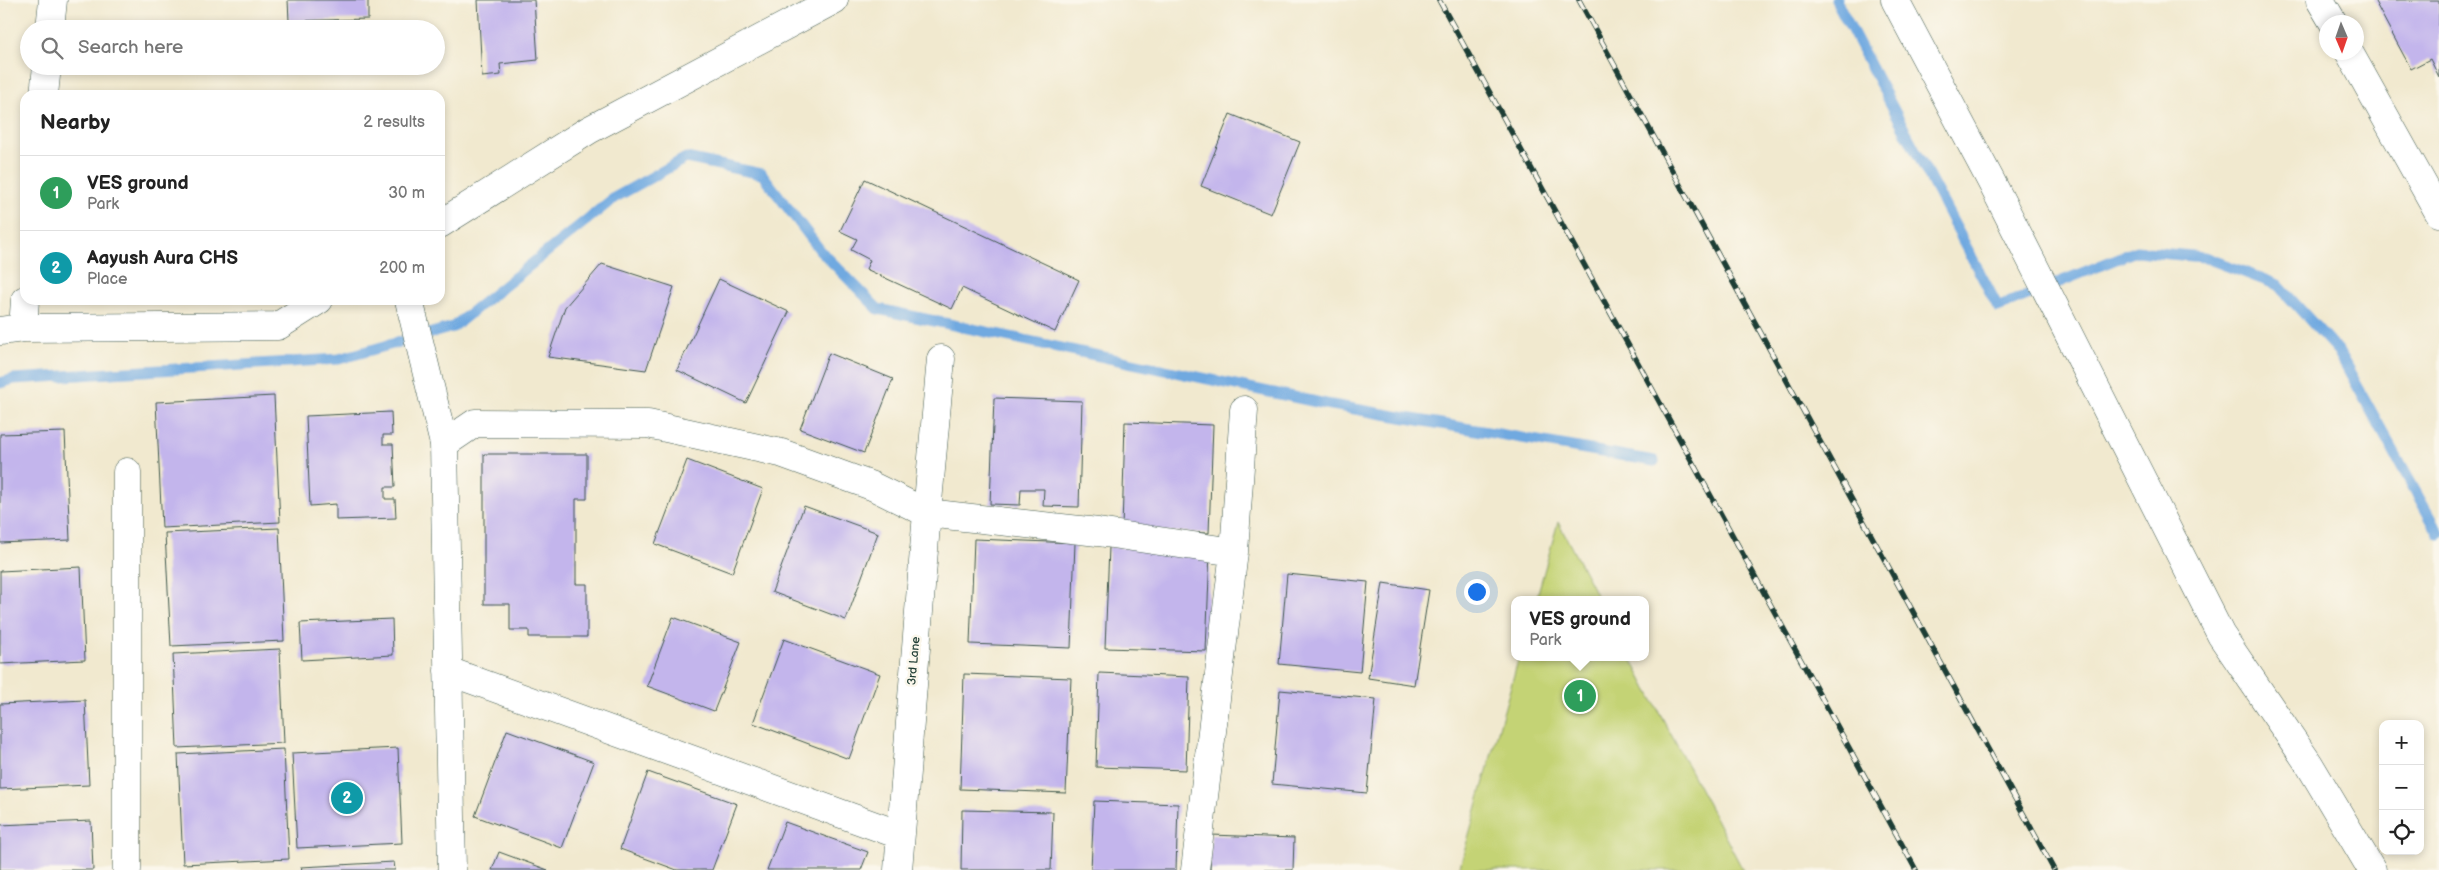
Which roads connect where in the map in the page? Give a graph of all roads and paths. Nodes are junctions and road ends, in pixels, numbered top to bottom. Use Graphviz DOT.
graph roads {
  1 [pos="53,0"];
  2 [pos="834,0"];
  3 [pos="1895,0"];
  4 [pos="2320,0"];
  5 [pos="2328,15"];
  6 [pos="51,20"];
  7 [pos="2353,60"];
  8 [pos="46,75"];
  9 [pos="45,90"];
  10 [pos="2439,213"];
  11 [pos="445,221"];
  12 [pos="23,305"];
  13 [pos="311,305"];
  14 [pos="411,309"];
  15 [pos="11,329"];
  16 [pos="941,359"];
  17 [pos="1244,410"];
  18 [pos="444,444"];
  19 [pos="127,472"];
  20 [pos="927,513"];
  21 [pos="1234,552"];
  22 [pos="448,671"];
  23 [pos="900,834"];
  24 [pos="127,870"];
  25 [pos="452,870"];
  26 [pos="898,870"];
  27 [pos="1195,870"];
  28 [pos="2372,870"];
  1 -- 6 [label="street"];
  2 -- 11 [label="street"];
  3 -- 28 [label="street"];
  4 -- 5 [label="street"];
  7 -- 10 [label="street"];
  8 -- 9 [label="street"];
  12 -- 15 [label="street"];
  13 -- 15 [label="street"];
  14 -- 18 [label="street"];
  16 -- 20 [label="street, 3rd Lane"];
  17 -- 21 [label="street"];
  18 -- 20 [label="street"];
  18 -- 22 [label="street"];
  19 -- 24 [label="street"];
  20 -- 21 [label="street"];
  20 -- 23 [label="street, 3rd Lane"];
  21 -- 27 [label="street"];
  22 -- 23 [label="street"];
  22 -- 25 [label="street"];
  23 -- 26 [label="street, 3rd Lane"];
}
